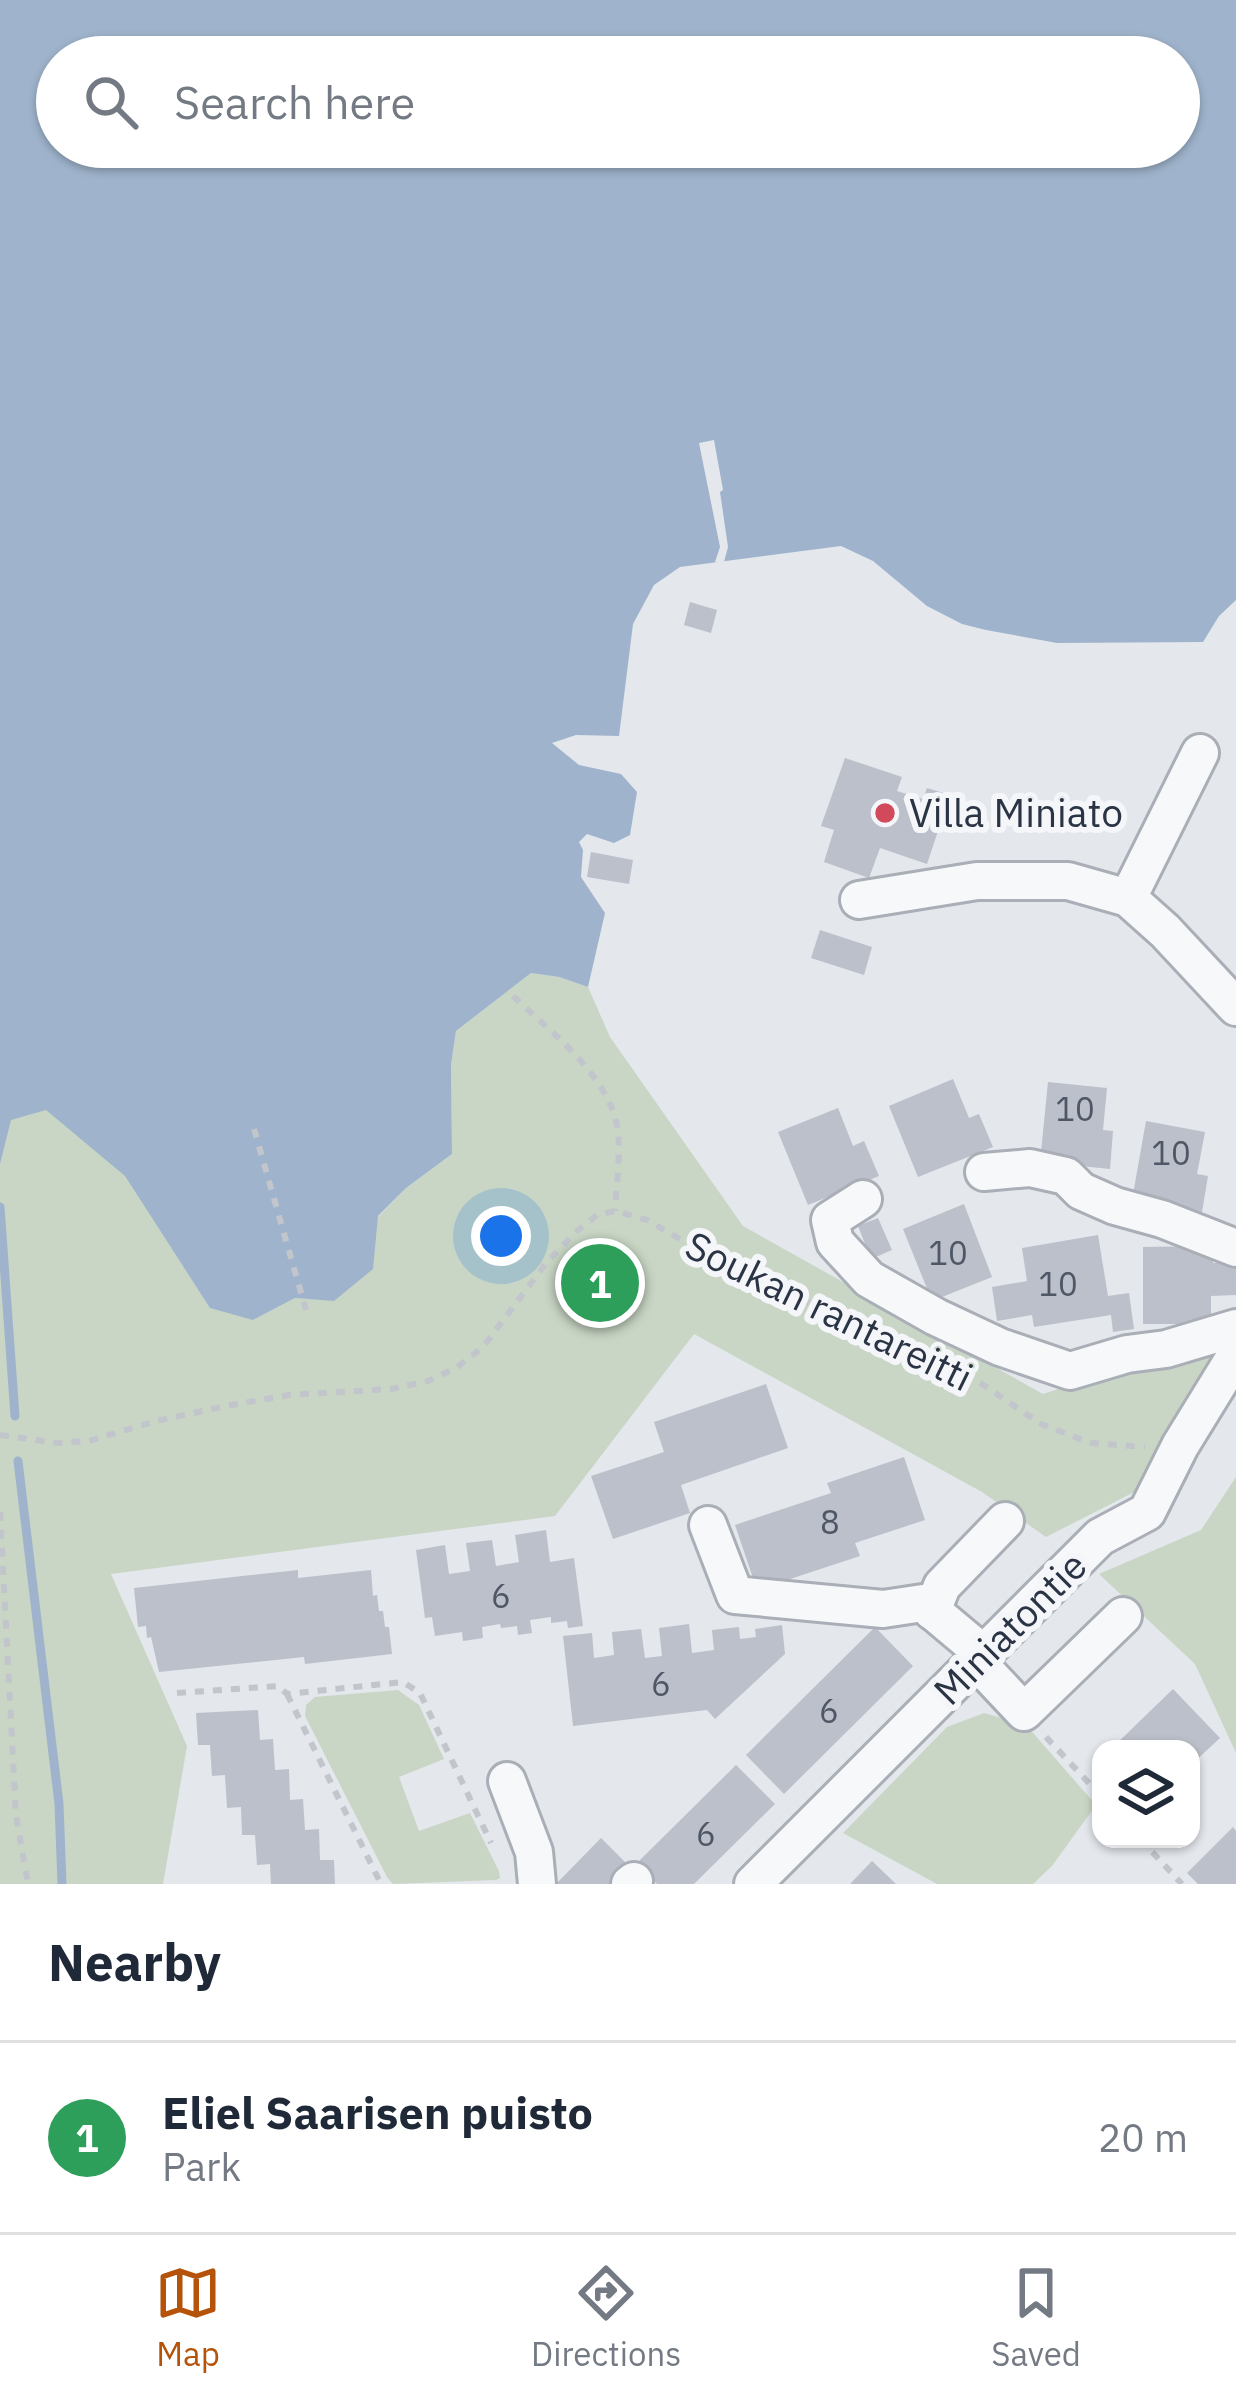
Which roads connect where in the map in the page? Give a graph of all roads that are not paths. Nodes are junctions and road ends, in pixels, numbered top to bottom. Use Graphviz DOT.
graph roads {
  1 [pos="1201,753"];
  2 [pos="1128,898"];
  3 [pos="859,900"];
  4 [pos="1236,1006"];
  5 [pos="984,1172"];
  6 [pos="863,1199"];
  7 [pos="1236,1247"];
  8 [pos="1236,1328"];
  9 [pos="1236,1355"];
  10 [pos="1005,1521"];
  11 [pos="708,1525"];
  12 [pos="932,1611"];
  13 [pos="1123,1616"];
  14 [pos="981,1658"];
  15 [pos="507,1781"];
  16 [pos="537,1884"];
  17 [pos="753,1884"];
  1 -- 2 [label="street"];
  2 -- 3 [label="street"];
  2 -- 4 [label="street"];
  5 -- 7 [label="street"];
  6 -- 8 [label="street"];
  9 -- 14 [label="street, Miniatontie"];
  10 -- 12 [label="street"];
  11 -- 12 [label="street"];
  12 -- 14 [label="street"];
  13 -- 14 [label="street"];
  14 -- 17 [label="street, Miniatontie"];
  15 -- 16 [label="street"];
}
